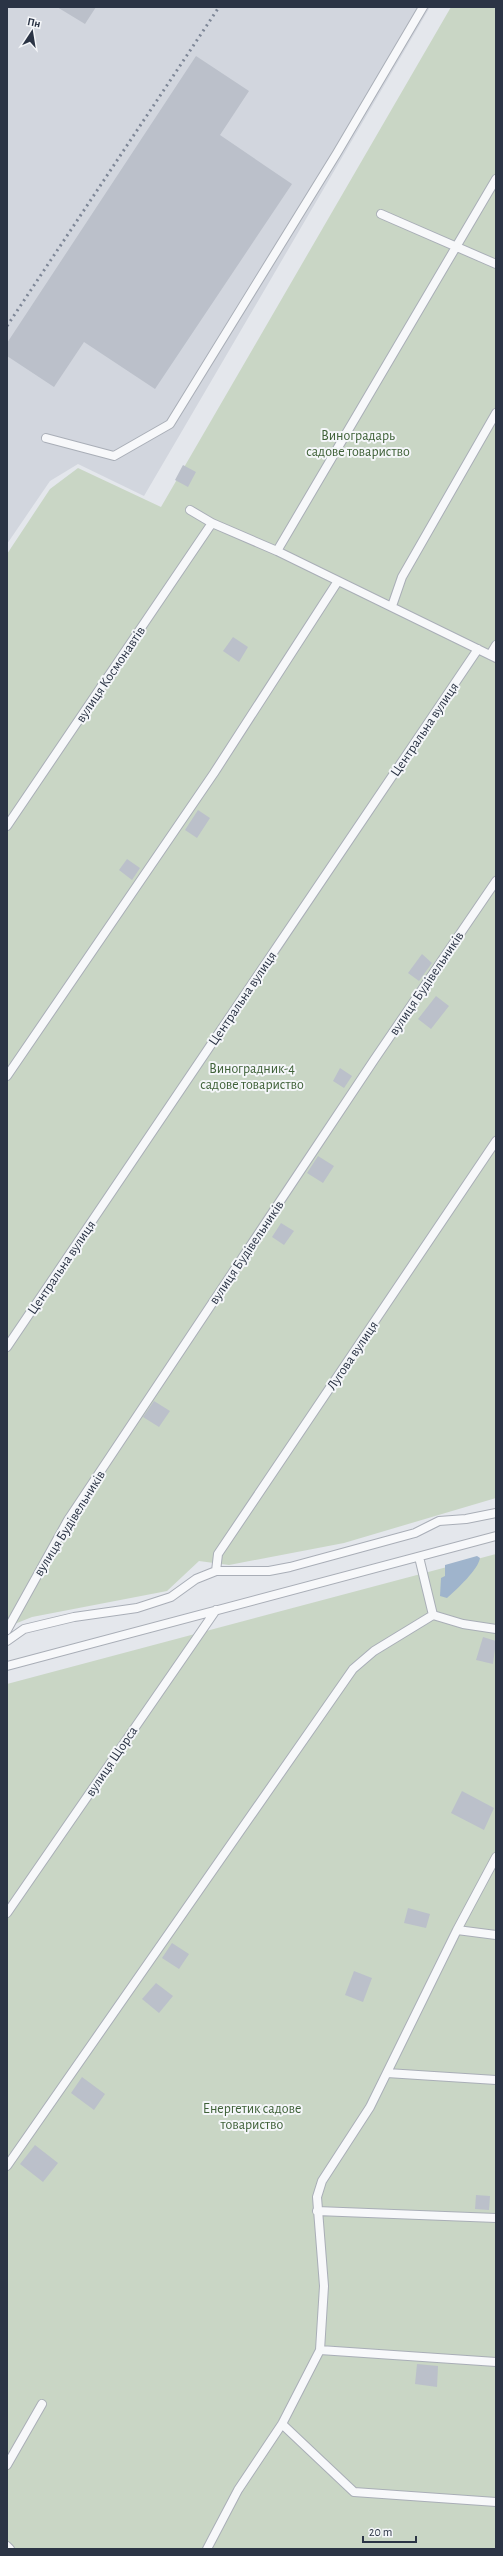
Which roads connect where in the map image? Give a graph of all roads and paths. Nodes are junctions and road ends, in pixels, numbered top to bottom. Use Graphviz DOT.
graph roads {
  1 [pos="423,7"];
  2 [pos="496,179"];
  3 [pos="382,214"];
  4 [pos="456,247"];
  5 [pos="496,264"];
  6 [pos="496,413"];
  7 [pos="46,438"];
  8 [pos="190,510"];
  9 [pos="212,523"];
  10 [pos="277,551"];
  11 [pos="338,581"];
  12 [pos="392,606"];
  13 [pos="496,645"];
  14 [pos="478,649"];
  15 [pos="493,657"];
  16 [pos="7,826"];
  17 [pos="496,881"];
  18 [pos="7,1076"];
  19 [pos="496,1141"];
  20 [pos="7,1347"];
  21 [pos="496,1513"];
  22 [pos="496,1536"];
  23 [pos="419,1557"];
  24 [pos="216,1571"];
  25 [pos="216,1610"];
  26 [pos="433,1615"];
  27 [pos="7,1630"];
  28 [pos="496,1630"];
  29 [pos="7,1641"];
  30 [pos="7,1666"];
  31 [pos="496,1857"];
  32 [pos="7,1913"];
  33 [pos="457,1930"];
  34 [pos="496,1935"];
  35 [pos="387,2073"];
  36 [pos="496,2080"];
  37 [pos="7,2166"];
  38 [pos="317,2211"];
  39 [pos="496,2218"];
  40 [pos="320,2350"];
  41 [pos="496,2362"];
  42 [pos="42,2404"];
  43 [pos="282,2424"];
  44 [pos="7,2465"];
  45 [pos="496,2502"];
  46 [pos="7,2546"];
  47 [pos="10,2549"];
  48 [pos="207,2549"];
  1 -- 7 [label="lane"];
  2 -- 4 [label="lane"];
  3 -- 4 [label="lane"];
  4 -- 5 [label="lane"];
  4 -- 10 [label="lane"];
  6 -- 12 [label="lane"];
  8 -- 9 [label="lane"];
  9 -- 10 [label="lane"];
  9 -- 16 [label="lane, вулиця Космонавтів"];
  10 -- 11 [label="lane"];
  11 -- 12 [label="lane"];
  11 -- 18 [label="lane"];
  12 -- 14 [label="lane"];
  13 -- 15 [label="lane"];
  14 -- 15 [label="lane"];
  14 -- 20 [label="lane, Центральна вулиця"];
  17 -- 27 [label="lane, вулиця Будівельників"];
  19 -- 24 [label="lane, Лугова вулиця"];
  21 -- 24 [label="lane"];
  22 -- 23 [label="lane"];
  23 -- 25 [label="lane"];
  23 -- 26 [label="lane"];
  24 -- 29 [label="lane"];
  25 -- 30 [label="lane"];
  25 -- 32 [label="lane, вулиця Щорса"];
  26 -- 28 [label="lane"];
  26 -- 37 [label="lane"];
  31 -- 33 [label="lane"];
  33 -- 34 [label="lane"];
  33 -- 35 [label="lane"];
  35 -- 36 [label="lane"];
  35 -- 38 [label="lane"];
  38 -- 39 [label="lane"];
  38 -- 40 [label="lane"];
  40 -- 41 [label="lane"];
  40 -- 43 [label="lane"];
  42 -- 44 [label="lane"];
  43 -- 45 [label="lane"];
  43 -- 48 [label="lane"];
  46 -- 47 [label="lane"];
}
